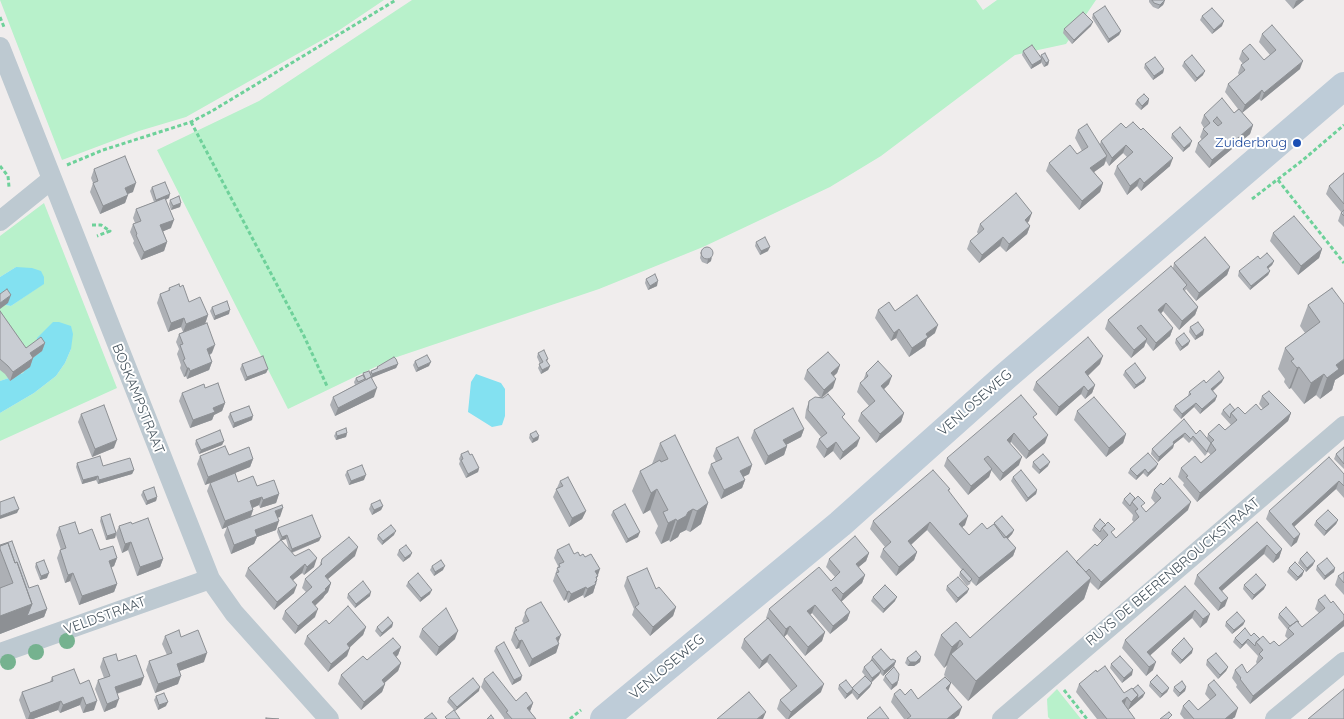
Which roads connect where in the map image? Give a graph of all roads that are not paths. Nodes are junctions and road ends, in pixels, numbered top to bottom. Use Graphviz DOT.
graph roads {
  1 [pos="0,47"];
  2 [pos="1344,86"];
  3 [pos="52,179"];
  4 [pos="0,220"];
  5 [pos="1344,426"];
  6 [pos="210,579"];
  7 [pos="0,653"];
  8 [pos="1344,662"];
  9 [pos="1023,712"];
  10 [pos="329,719"];
  11 [pos="604,719"];
  12 [pos="1002,719"];
  13 [pos="1275,719"];
  1 -- 3 [label="street, BOSKAMPSTRAAT"];
  2 -- 11 [label="main road, VENLOSEWEG"];
  3 -- 4 [label="street"];
  3 -- 6 [label="street, BOSKAMPSTRAAT"];
  5 -- 9 [label="street, RUYS DE BEERENBROUCKSTRAAT"];
  6 -- 7 [label="street, VELDSTRAAT"];
  6 -- 10 [label="street, BOSKAMPSTRAAT"];
  8 -- 13 [label="street"];
  9 -- 12 [label="street, RUYS DE BEERENBROUCKSTRAAT"];
}
